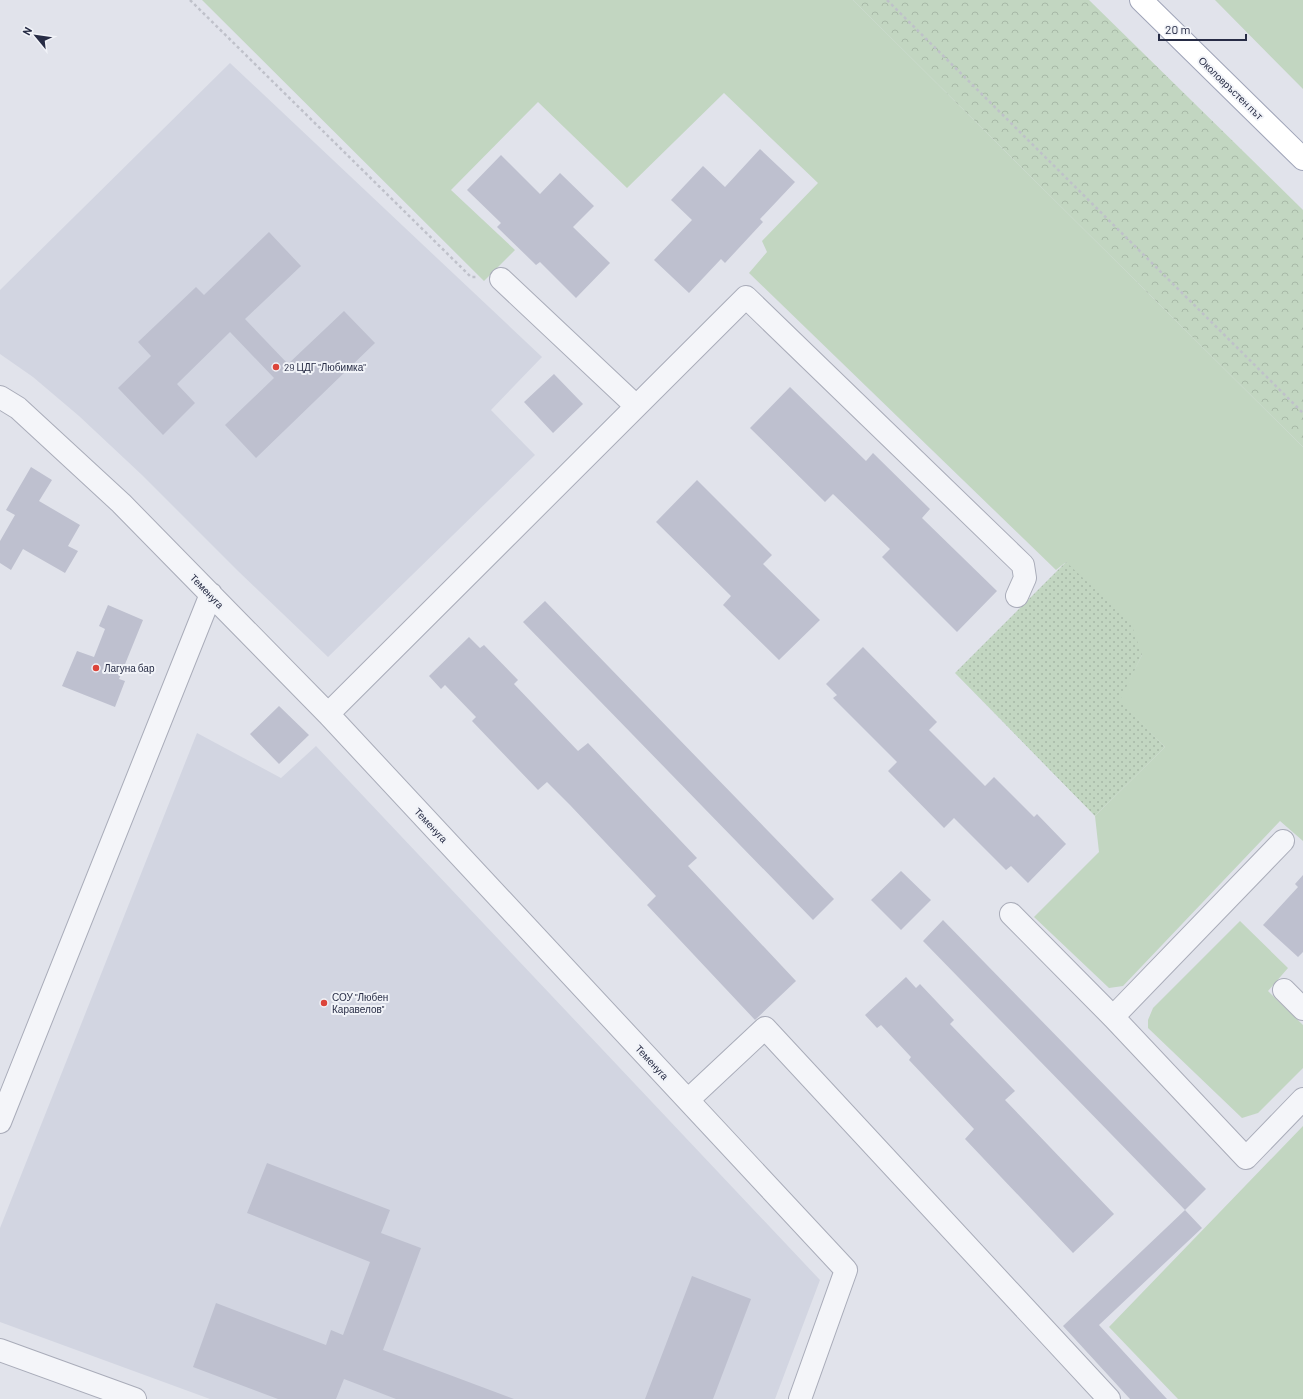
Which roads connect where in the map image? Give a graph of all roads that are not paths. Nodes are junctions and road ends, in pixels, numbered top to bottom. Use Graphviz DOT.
graph roads {
  1 [pos="1141,0"];
  2 [pos="1303,159"];
  3 [pos="500,279"];
  4 [pos="0,397"];
  5 [pos="636,406"];
  6 [pos="211,594"];
  7 [pos="1017,596"];
  8 [pos="328,714"];
  9 [pos="1283,840"];
  10 [pos="1011,914"];
  11 [pos="1284,990"];
  12 [pos="1303,1008"];
  13 [pos="1113,1017"];
  14 [pos="688,1100"];
  15 [pos="1303,1100"];
  16 [pos="0,1122"];
  17 [pos="0,1350"];
  18 [pos="135,1399"];
  19 [pos="800,1399"];
  20 [pos="1109,1399"];
  1 -- 2 [label="main road, Околовръстен път"];
  3 -- 5 [label="street"];
  4 -- 6 [label="street, Теменуга"];
  5 -- 7 [label="street"];
  5 -- 8 [label="street"];
  6 -- 8 [label="street, Теменуга"];
  6 -- 16 [label="street"];
  8 -- 14 [label="street, Теменуга"];
  9 -- 13 [label="street"];
  10 -- 13 [label="street"];
  11 -- 12 [label="street"];
  13 -- 15 [label="street"];
  14 -- 19 [label="street, Теменуга"];
  14 -- 20 [label="street"];
  17 -- 18 [label="street"];
}
